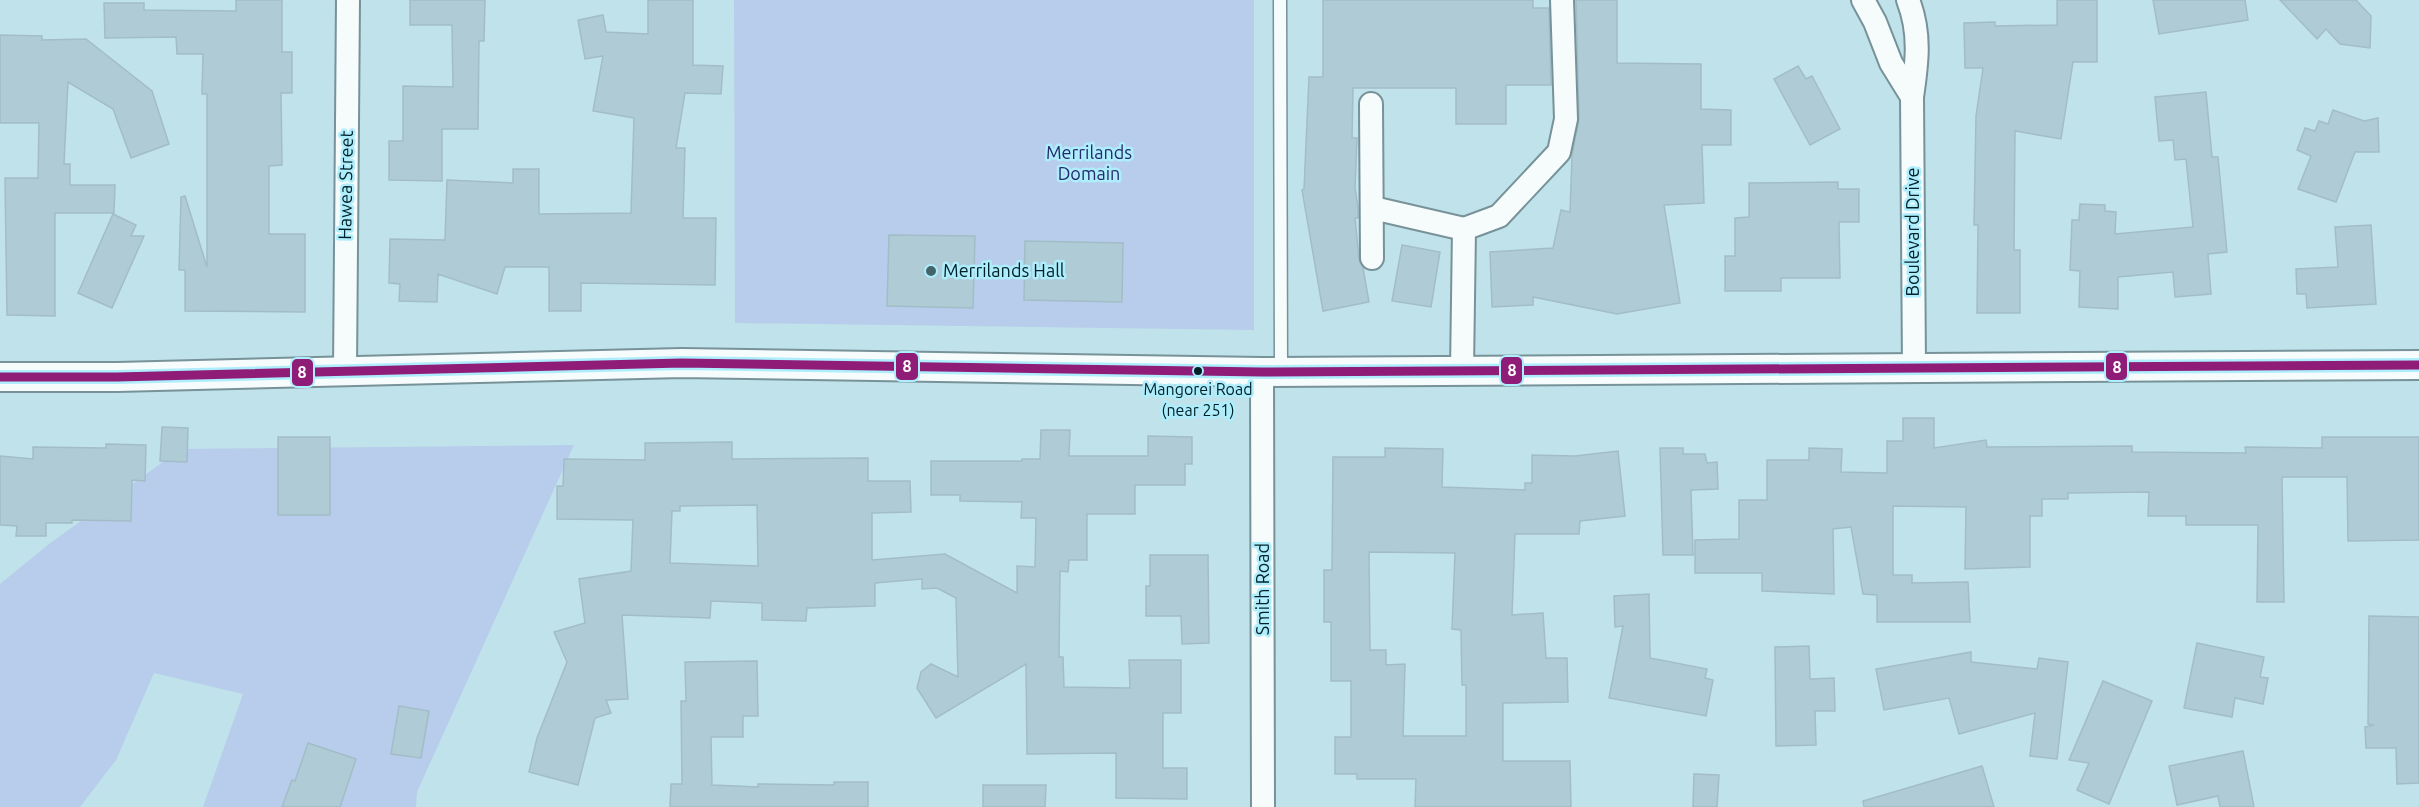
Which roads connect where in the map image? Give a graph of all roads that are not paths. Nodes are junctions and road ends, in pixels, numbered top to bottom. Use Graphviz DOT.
graph roads {
  1 [pos="348,0"];
  2 [pos="1280,0"];
  3 [pos="1562,0"];
  4 [pos="1863,0"];
  5 [pos="1908,0"];
  6 [pos="1912,97"];
  7 [pos="1371,104"];
  8 [pos="1373,208"];
  9 [pos="1464,229"];
  10 [pos="1372,258"];
  11 [pos="2419,365"];
  12 [pos="1914,367"];
  13 [pos="345,370"];
  14 [pos="1462,370"];
  15 [pos="1271,372"];
  16 [pos="0,377"];
  17 [pos="1263,807"];
  1 -- 13 [label="street, Hawea Street"];
  2 -- 15 [label="lane"];
  3 -- 9 [label="street"];
  4 -- 6 [label="street"];
  5 -- 6 [label="street, Boulevard Drive"];
  6 -- 12 [label="street, Boulevard Drive"];
  7 -- 8 [label="street"];
  8 -- 9 [label="street"];
  8 -- 10 [label="street"];
  9 -- 14 [label="street"];
  11 -- 12 [label="street"];
  12 -- 14 [label="street"];
  13 -- 15 [label="street"];
  13 -- 16 [label="street"];
  14 -- 15 [label="street"];
  15 -- 17 [label="street, Smith Road"];
}
